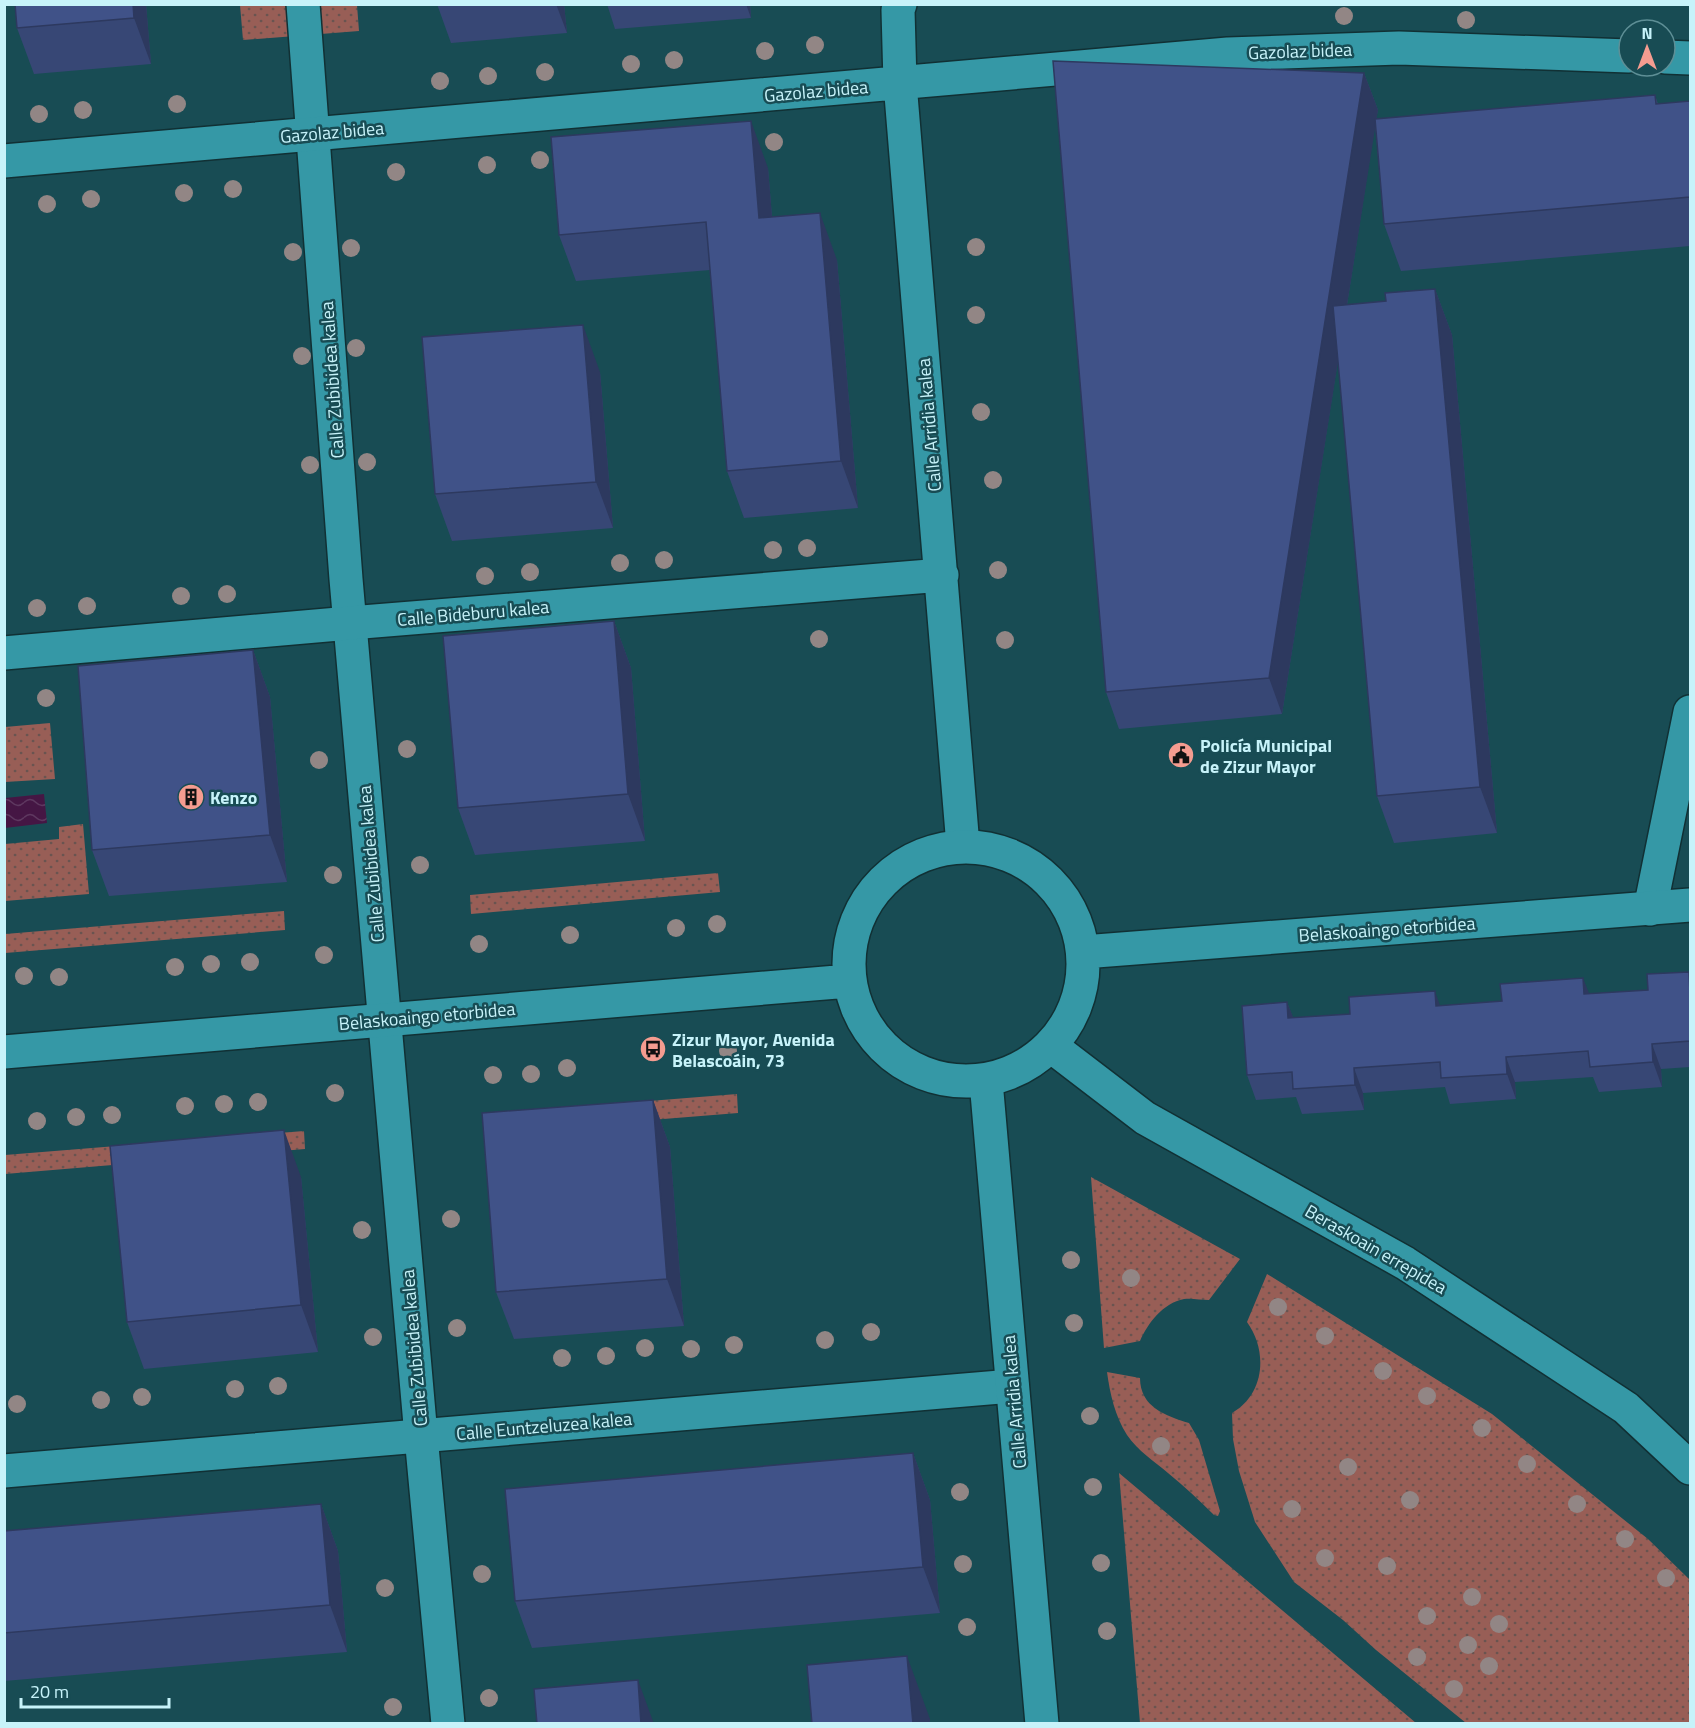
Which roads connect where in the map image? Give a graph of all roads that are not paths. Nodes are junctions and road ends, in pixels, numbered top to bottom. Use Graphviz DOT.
graph roads {
  1 [pos="303,4"];
  2 [pos="900,4"];
  3 [pos="1617,56"];
  4 [pos="900,83"];
  5 [pos="313,134"];
  6 [pos="4,161"];
  7 [pos="942,575"];
  8 [pos="350,623"];
  9 [pos="4,653"];
  10 [pos="1690,712"];
  11 [pos="963,846"];
  12 [pos="1690,905"];
  13 [pos="1650,909"];
  14 [pos="1083,952"];
  15 [pos="849,981"];
  16 [pos="385,1020"];
  17 [pos="1051,1046"];
  18 [pos="4,1052"];
  19 [pos="986,1081"];
  20 [pos="1012,1386"];
  21 [pos="421,1436"];
  22 [pos="1690,1468"];
  23 [pos="4,1471"];
  24 [pos="447,1724"];
  25 [pos="1042,1724"];
  1 -- 5 [label="street, Calle Zubibidea kalea"];
  2 -- 4 [label="street, Calle Arridia kalea"];
  3 -- 4 [label="street, Gazolaz bidea"];
  4 -- 5 [label="street, Gazolaz bidea"];
  4 -- 7 [label="street, Calle Arridia kalea"];
  5 -- 6 [label="street, Gazolaz bidea"];
  5 -- 8 [label="street, Calle Zubibidea kalea"];
  7 -- 8 [label="street, Calle Bideburu kalea"];
  7 -- 11 [label="street, Calle Arridia kalea"];
  8 -- 9 [label="street, Calle Bideburu kalea"];
  8 -- 16 [label="street, Calle Zubibidea kalea"];
  10 -- 13 [label="street"];
  11 -- 14 [label="street"];
  11 -- 15 [label="street"];
  12 -- 13 [label="street, Belaskoaingo etorbidea"];
  13 -- 14 [label="street, Belaskoaingo etorbidea"];
  14 -- 17 [label="street"];
  15 -- 16 [label="street, Belaskoaingo etorbidea"];
  15 -- 19 [label="street"];
  16 -- 18 [label="street, Belaskoaingo etorbidea"];
  16 -- 21 [label="street, Calle Zubibidea kalea"];
  17 -- 19 [label="street"];
  17 -- 22 [label="street, Beraskoain errepidea"];
  19 -- 20 [label="street, Calle Arridia kalea"];
  20 -- 21 [label="street, Calle Euntzeluzea kalea"];
  20 -- 25 [label="street, Calle Arridia kalea"];
  21 -- 23 [label="street, Calle Euntzeluzea kalea"];
  21 -- 24 [label="street, Calle Zubibidea kalea"];
}
